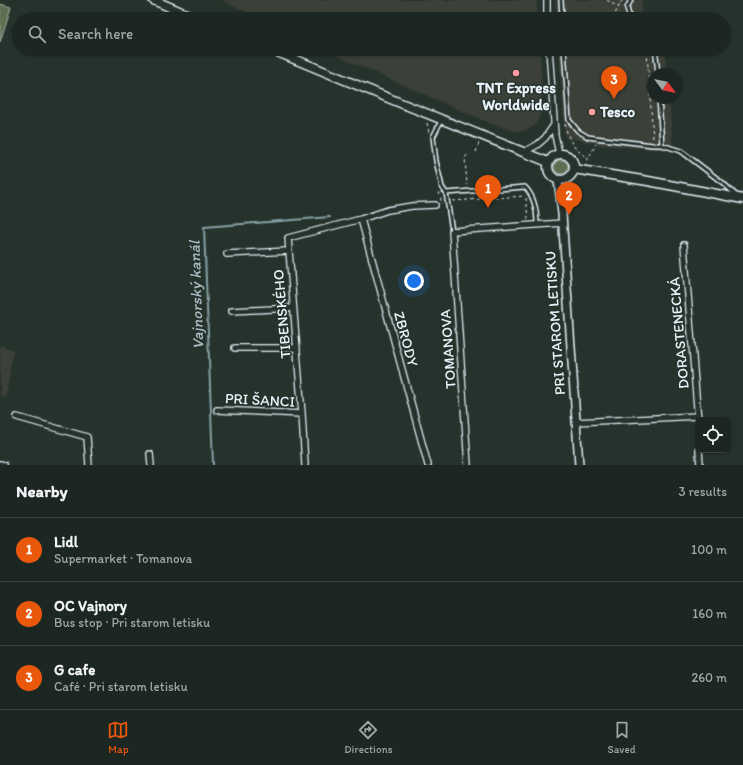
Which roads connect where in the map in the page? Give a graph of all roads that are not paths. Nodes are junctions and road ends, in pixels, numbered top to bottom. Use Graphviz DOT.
graph roads {
  1 [pos="153,0"];
  2 [pos="547,0"];
  3 [pos="561,0"];
  4 [pos="631,0"];
  5 [pos="181,12"];
  6 [pos="547,12"];
  7 [pos="562,12"];
  8 [pos="628,12"];
  9 [pos="287,56"];
  10 [pos="550,56"];
  11 [pos="564,56"];
  12 [pos="656,56"];
  13 [pos="657,68"];
  14 [pos="659,104"];
  15 [pos="441,119"];
  16 [pos="555,125"];
  17 [pos="662,145"];
  18 [pos="524,152"];
  19 [pos="559,154"];
  20 [pos="548,162"];
  21 [pos="574,169"];
  22 [pos="558,180"];
  23 [pos="446,192"];
  24 [pos="741,199"];
  25 [pos="435,205"];
  26 [pos="361,219"];
  27 [pos="563,223"];
  28 [pos="537,225"];
  29 [pos="452,231"];
  30 [pos="684,245"];
  31 [pos="289,251"];
  32 [pos="227,254"];
  33 [pos="294,308"];
  34 [pos="232,311"];
  35 [pos="235,348"];
  36 [pos="297,348"];
  37 [pos="217,410"];
  38 [pos="302,414"];
  39 [pos="698,417"];
  40 [pos="16,418"];
  41 [pos="695,418"];
  42 [pos="576,422"];
  43 [pos="699,453"];
  44 [pos="150,454"];
  45 [pos="0,464"];
  46 [pos="4,465"];
  47 [pos="89,465"];
  48 [pos="150,465"];
  49 [pos="305,465"];
  50 [pos="428,465"];
  51 [pos="468,465"];
  52 [pos="579,465"];
  53 [pos="700,465"];
  1 -- 5 [label="main road"];
  2 -- 6 [label="street"];
  3 -- 7 [label="lane"];
  4 -- 8 [label="lane"];
  9 -- 15 [label="main road"];
  10 -- 16 [label="street"];
  11 -- 17 [label="lane"];
  12 -- 13 [label="lane"];
  14 -- 17 [label="lane"];
  15 -- 18 [label="main road"];
  15 -- 23 [label="lane"];
  16 -- 18 [label="street"];
  16 -- 19 [label="street"];
  17 -- 24 [label="lane"];
  18 -- 20 [label="main road"];
  19 -- 20 [label="main road"];
  19 -- 21 [label="main road"];
  20 -- 22 [label="main road, PRI STAROM LETISKU"];
  21 -- 22 [label="main road"];
  21 -- 24 [label="main road"];
  22 -- 27 [label="street, PRI STAROM LETISKU"];
  23 -- 28 [label="lane"];
  23 -- 29 [label="lane"];
  25 -- 26 [label="street"];
  26 -- 31 [label="street, TIBENSKÉHO"];
  26 -- 50 [label="street, ZBRODY"];
  27 -- 28 [label="street"];
  27 -- 42 [label="street, PRI STAROM LETISKU"];
  28 -- 29 [label="street"];
  29 -- 51 [label="street, TOMANOVA"];
  30 -- 39 [label="street, DORASTENECKÁ"];
  31 -- 32 [label="street"];
  31 -- 33 [label="street, TIBENSKÉHO"];
  33 -- 34 [label="street"];
  33 -- 36 [label="street, TIBENSKÉHO"];
  35 -- 36 [label="street"];
  36 -- 38 [label="street, TIBENSKÉHO"];
  37 -- 38 [label="street, PRI ŠANCI"];
  38 -- 49 [label="street, TIBENSKÉHO"];
  40 -- 47 [label="street"];
  41 -- 42 [label="street"];
  42 -- 52 [label="street, PRI STAROM LETISKU"];
  43 -- 53 [label="street"];
  44 -- 48 [label="street"];
  45 -- 46 [label="street"];
}
